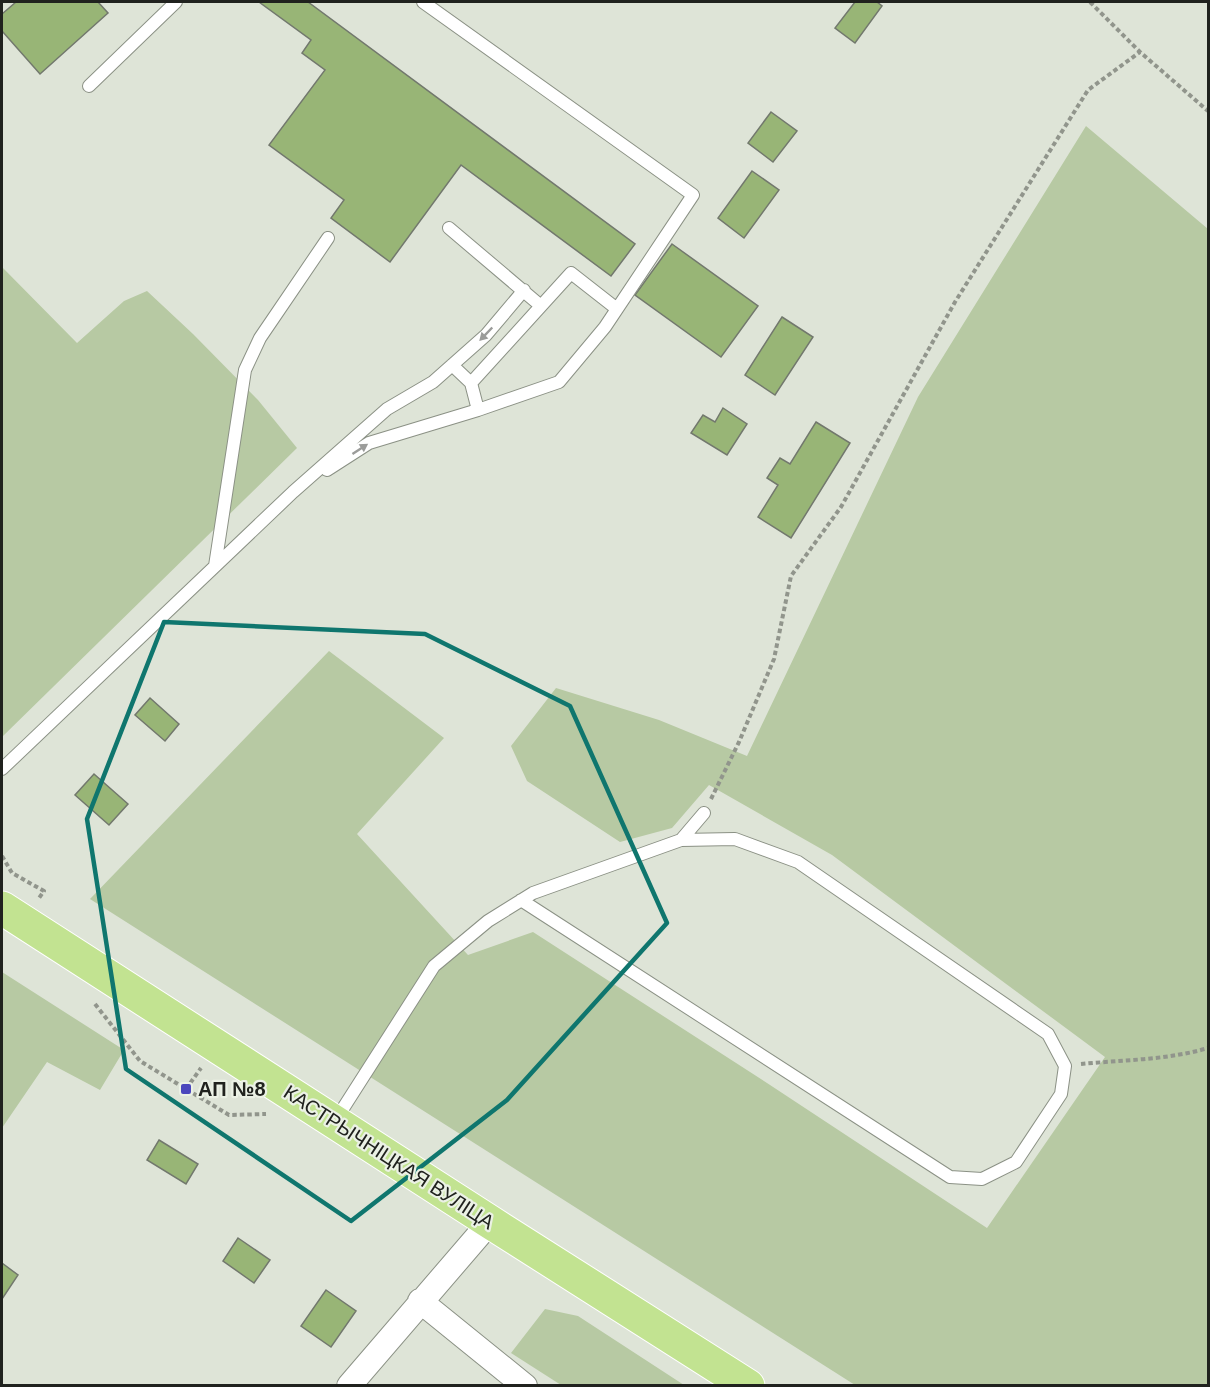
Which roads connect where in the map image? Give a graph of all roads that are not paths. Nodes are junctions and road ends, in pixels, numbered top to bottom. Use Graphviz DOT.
graph roads {
  1 [pos="176,2"];
  2 [pos="423,2"];
  3 [pos="89,86"];
  4 [pos="449,228"];
  5 [pos="328,238"];
  6 [pos="524,290"];
  7 [pos="541,306"];
  8 [pos="617,309"];
  9 [pos="452,365"];
  10 [pos="471,383"];
  11 [pos="478,410"];
  12 [pos="293,492"];
  13 [pos="215,566"];
  14 [pos="2,769"];
  15 [pos="704,813"];
  16 [pos="681,840"];
  17 [pos="521,900"];
  18 [pos="2,908"];
  19 [pos="335,1122"];
  20 [pos="490,1222"];
  21 [pos="420,1301"];
  22 [pos="349,1386"];
  23 [pos="525,1386"];
  24 [pos="748,1386"];
  1 -- 3 [label="lane"];
  2 -- 8 [label="lane"];
  4 -- 6 [label="lane"];
  5 -- 13 [label="lane"];
  6 -- 7 [label="lane"];
  6 -- 9 [label="lane, one-way"];
  7 -- 8 [label="lane"];
  7 -- 10 [label="lane"];
  8 -- 11 [label="lane"];
  9 -- 10 [label="lane"];
  9 -- 12 [label="lane"];
  10 -- 11 [label="lane"];
  12 -- 11 [label="lane, one-way"];
  12 -- 13 [label="lane"];
  13 -- 14 [label="lane"];
  15 -- 16 [label="lane"];
  16 -- 17 [label="lane"];
  16 -- 17 [label="lane"];
  17 -- 19 [label="lane"];
  18 -- 19 [label="main road, КАСТРЫЧНІЦКАЯ ВУЛІЦА"];
  19 -- 20 [label="main road, КАСТРЫЧНІЦКАЯ ВУЛІЦА"];
  20 -- 21 [label="street"];
  20 -- 24 [label="main road, КАСТРЫЧНІЦКАЯ ВУЛІЦА"];
  21 -- 22 [label="street"];
  21 -- 23 [label="street"];
}
